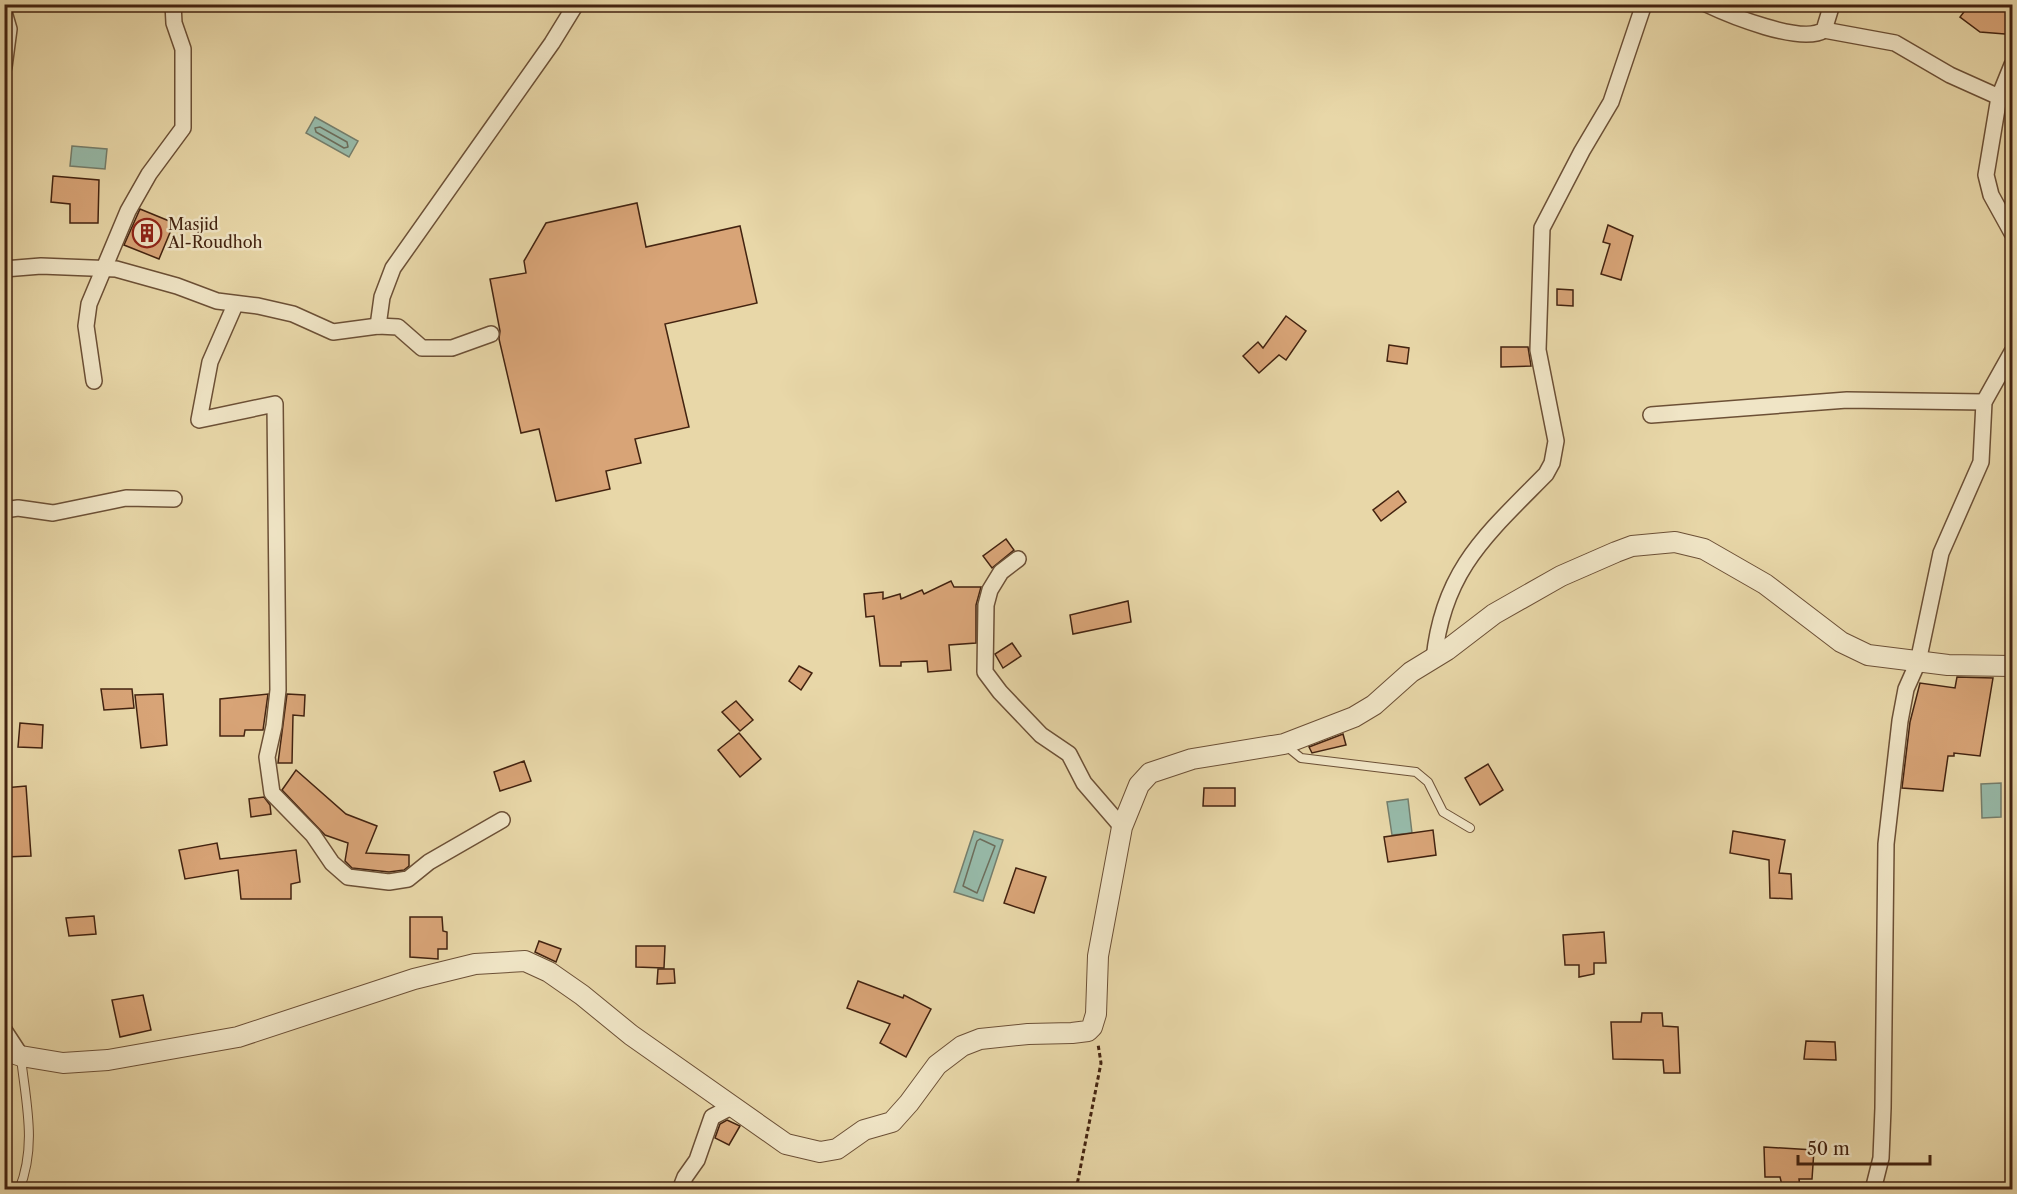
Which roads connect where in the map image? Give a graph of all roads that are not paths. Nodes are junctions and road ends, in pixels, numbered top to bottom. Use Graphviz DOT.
graph roads {
  1 [pos="172,4"];
  2 [pos="576,4"];
  3 [pos="1644,4"];
  4 [pos="1706,4"];
  5 [pos="1832,4"];
  6 [pos="4,12"];
  7 [pos="1824,30"];
  8 [pos="2013,65"];
  9 [pos="4,67"];
  10 [pos="1998,97"];
  11 [pos="2013,233"];
  12 [pos="102,268"];
  13 [pos="4,269"];
  14 [pos="235,305"];
  15 [pos="378,326"];
  16 [pos="491,334"];
  17 [pos="2013,352"];
  18 [pos="93,381"];
  19 [pos="1984,402"];
  20 [pos="1651,415"];
  21 [pos="174,499"];
  22 [pos="4,510"];
  23 [pos="1018,559"];
  24 [pos="1434,658"];
  25 [pos="1918,662"];
  26 [pos="2013,666"];
  27 [pos="1284,744"];
  28 [pos="502,820"];
  29 [pos="1122,826"];
  30 [pos="1470,828"];
  31 [pos="4,1030"];
  32 [pos="13,1053"];
  33 [pos="732,1107"];
  34 [pos="19,1190"];
  35 [pos="680,1190"];
  36 [pos="1873,1190"];
  1 -- 12 [label="street"];
  2 -- 15 [label="street"];
  3 -- 24 [label="street"];
  4 -- 7 [label="street"];
  5 -- 7 [label="street"];
  6 -- 9 [label="street"];
  7 -- 10 [label="street"];
  8 -- 10 [label="street"];
  10 -- 11 [label="street"];
  12 -- 13 [label="street"];
  12 -- 14 [label="street"];
  12 -- 18 [label="street"];
  14 -- 15 [label="street"];
  14 -- 28 [label="street"];
  15 -- 16 [label="street"];
  17 -- 19 [label="street"];
  19 -- 20 [label="street"];
  19 -- 25 [label="street"];
  21 -- 22 [label="street"];
  23 -- 29 [label="street"];
  24 -- 25 [label="street"];
  24 -- 27 [label="street"];
  25 -- 26 [label="street"];
  25 -- 36 [label="street"];
  27 -- 29 [label="street"];
  27 -- 30 [label="lane"];
  29 -- 33 [label="street"];
  31 -- 32 [label="street"];
  32 -- 33 [label="street"];
  32 -- 34 [label="lane"];
  33 -- 35 [label="street"];
}
